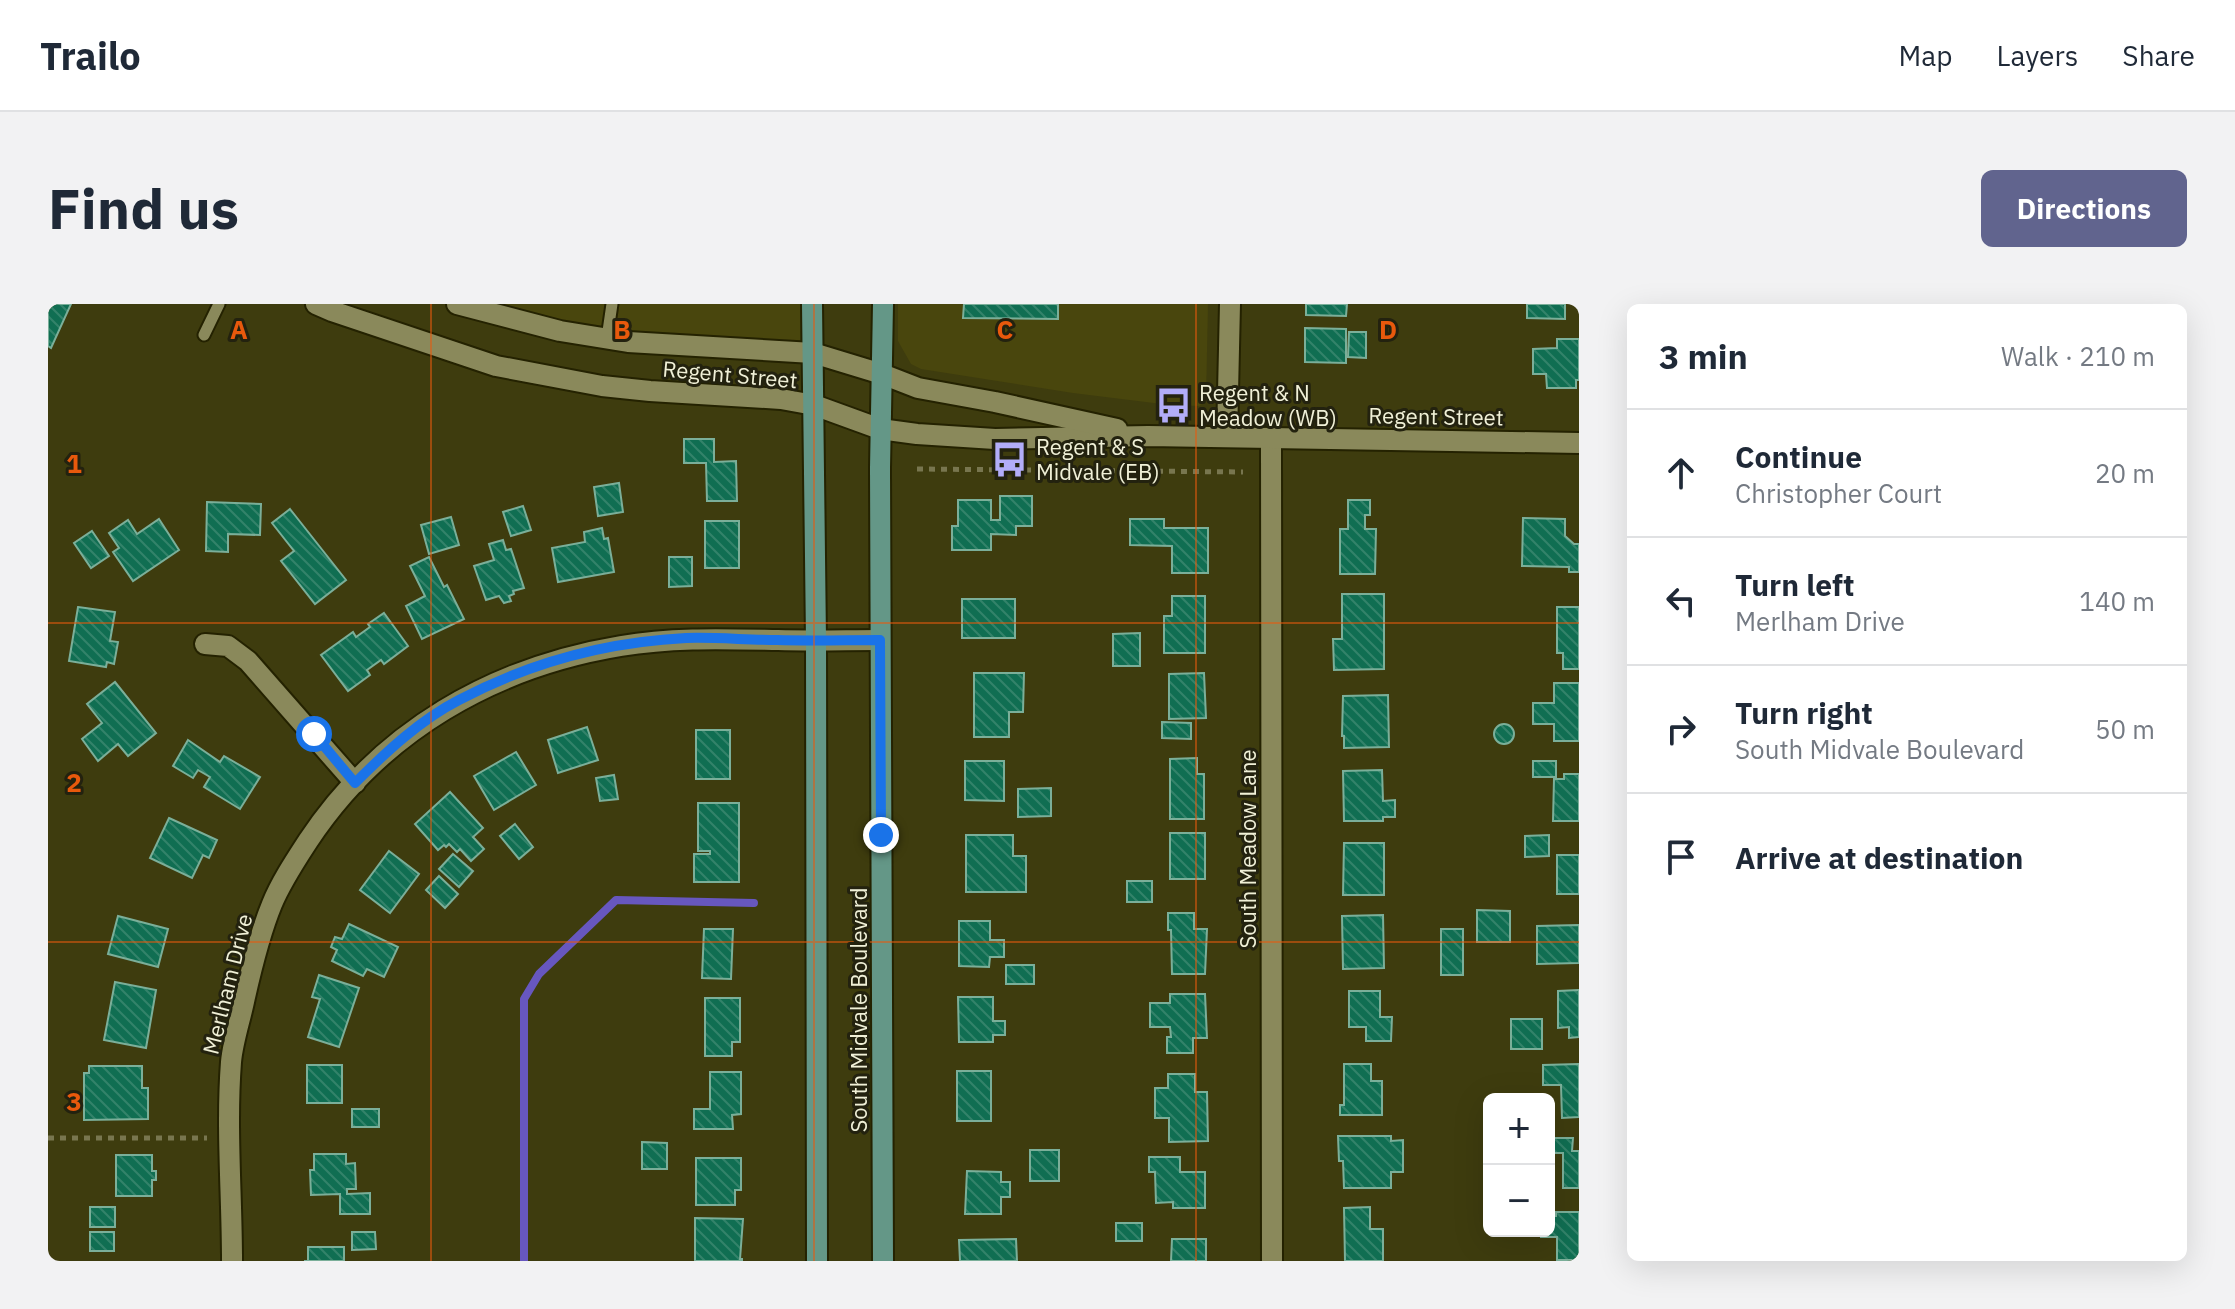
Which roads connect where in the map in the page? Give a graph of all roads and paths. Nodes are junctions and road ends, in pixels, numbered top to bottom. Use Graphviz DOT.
graph roads {
  1 [pos="219,304"];
  2 [pos="316,304"];
  3 [pos="457,304"];
  4 [pos="612,304"];
  5 [pos="812,304"];
  6 [pos="883,304"];
  7 [pos="1230,304"];
  8 [pos="204,335"];
  9 [pos="607,338"];
  10 [pos="813,353"];
  11 [pos="882,374"];
  12 [pos="814,405"];
  13 [pos="880,429"];
  14 [pos="1148,436"];
  15 [pos="1227,437"];
  16 [pos="1271,438"];
  17 [pos="1579,443"];
  18 [pos="917,469"];
  19 [pos="1243,472"];
  20 [pos="816,640"];
  21 [pos="880,640"];
  22 [pos="205,644"];
  23 [pos="355,783"];
  24 [pos="48,1138"];
  25 [pos="210,1138"];
  26 [pos="232,1261"];
  27 [pos="817,1261"];
  28 [pos="883,1261"];
  29 [pos="1272,1261"];
  1 -- 8 [label="lane"];
  2 -- 12 [label="street, Regent Street"];
  3 -- 9 [label="street, Regent Street"];
  4 -- 9 [label="lane"];
  5 -- 10 [label="main road, South Midvale Boulevard"];
  6 -- 11 [label="main road, South Midvale Boulevard"];
  7 -- 15 [label="street"];
  9 -- 10 [label="street, Regent Street"];
  10 -- 11 [label="street, Regent Street"];
  10 -- 12 [label="main road, South Midvale Boulevard"];
  11 -- 13 [label="main road, South Midvale Boulevard"];
  11 -- 14 [label="street, Regent Street"];
  12 -- 13 [label="street, Regent Street"];
  12 -- 20 [label="main road, South Midvale Boulevard"];
  13 -- 14 [label="street, Regent Street"];
  13 -- 21 [label="main road, South Midvale Boulevard"];
  14 -- 15 [label="street, Regent Street"];
  15 -- 16 [label="street, Regent Street"];
  16 -- 17 [label="street, Regent Street"];
  16 -- 29 [label="street, South Meadow Lane"];
  18 -- 19 [label="path"];
  20 -- 21 [label="street, Merlham Drive"];
  20 -- 23 [label="street, Merlham Drive"];
  20 -- 27 [label="main road, South Midvale Boulevard"];
  21 -- 28 [label="main road, South Midvale Boulevard"];
  22 -- 23 [label="street"];
  23 -- 26 [label="street, Merlham Drive"];
  24 -- 25 [label="path"];
}
